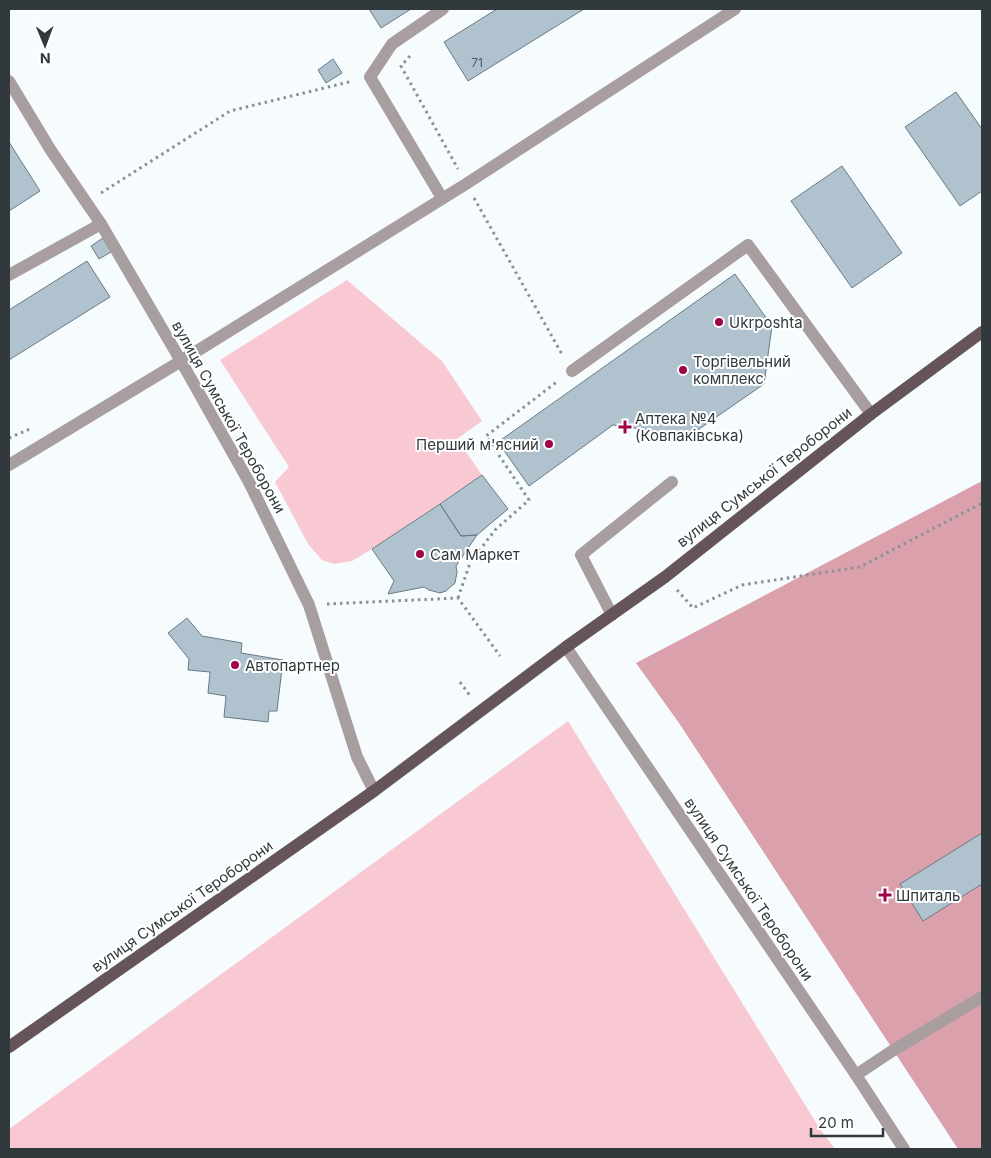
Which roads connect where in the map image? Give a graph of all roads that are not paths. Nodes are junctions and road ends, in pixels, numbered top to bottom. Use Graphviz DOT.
graph roads {
  1 [pos="443,9"];
  2 [pos="735,9"];
  3 [pos="9,81"];
  4 [pos="442,198"];
  5 [pos="101,224"];
  6 [pos="9,275"];
  7 [pos="982,332"];
  8 [pos="181,361"];
  9 [pos="572,371"];
  10 [pos="871,414"];
  11 [pos="9,465"];
  12 [pos="672,482"];
  13 [pos="612,615"];
  14 [pos="566,647"];
  15 [pos="374,791"];
  16 [pos="982,997"];
  17 [pos="9,1047"];
  18 [pos="856,1075"];
  19 [pos="904,1149"];
  1 -- 4 [label="street"];
  2 -- 4 [label="street"];
  3 -- 5 [label="street, вулиця Сумської Тероборони"];
  4 -- 8 [label="street"];
  5 -- 6 [label="street"];
  5 -- 8 [label="street, вулиця Сумської Тероборони"];
  7 -- 10 [label="main road, вулиця Сумської Тероборони"];
  8 -- 11 [label="street"];
  8 -- 15 [label="street, вулиця Сумської Тероборони"];
  9 -- 10 [label="street"];
  10 -- 13 [label="main road, вулиця Сумської Тероборони"];
  12 -- 13 [label="street"];
  13 -- 14 [label="main road, вулиця Сумської Тероборони"];
  14 -- 15 [label="main road, вулиця Сумської Тероборони"];
  14 -- 18 [label="street, вулиця Сумської Тероборони"];
  15 -- 17 [label="main road, вулиця Сумської Тероборони"];
  16 -- 18 [label="street"];
  18 -- 19 [label="street, вулиця Сумської Тероборони"];
}
